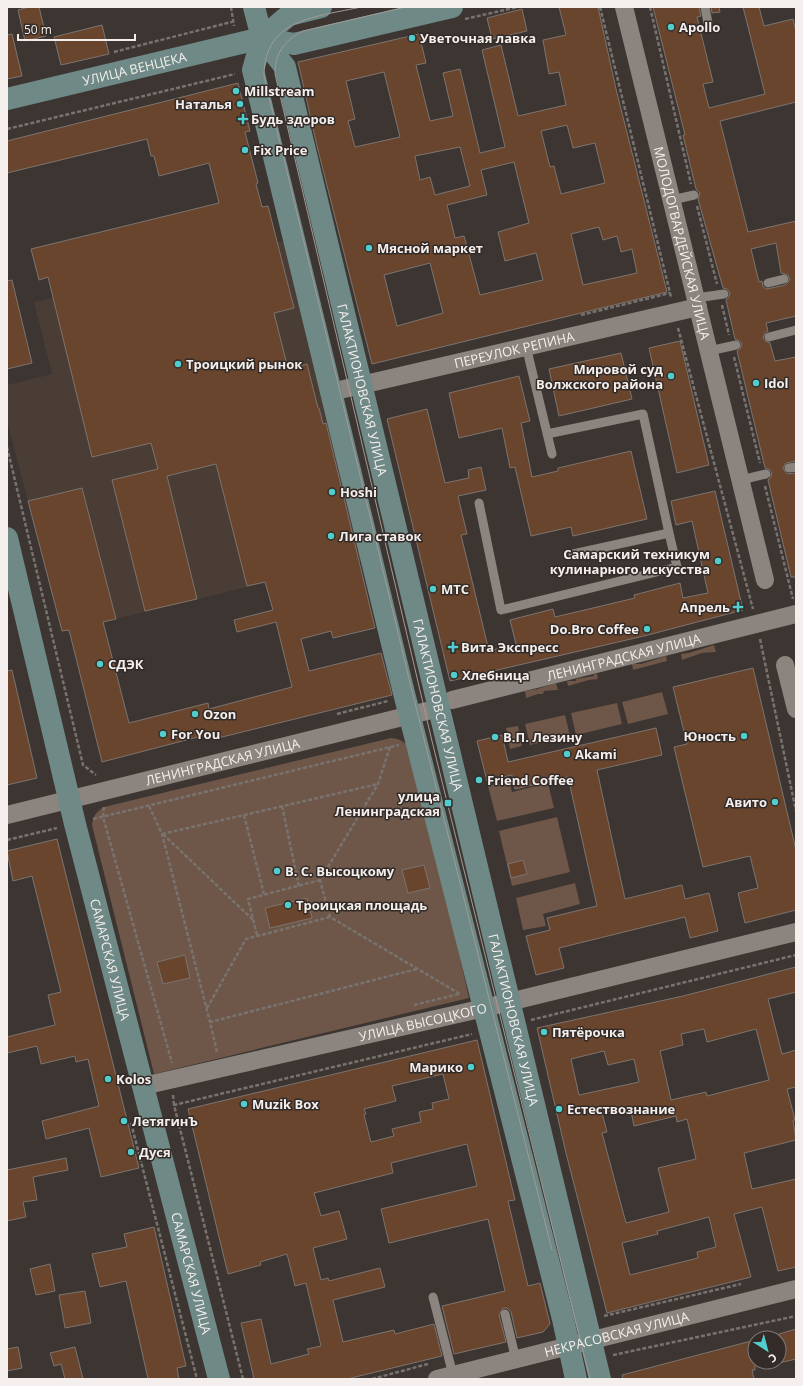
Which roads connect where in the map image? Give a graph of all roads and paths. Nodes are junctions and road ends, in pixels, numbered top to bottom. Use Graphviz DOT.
graph roads {
  1 [pos="321,7"];
  2 [pos="452,7"];
  3 [pos="600,7"];
  4 [pos="624,7"];
  5 [pos="650,7"];
  6 [pos="705,7"];
  7 [pos="255,11"];
  8 [pos="708,23"];
  9 [pos="262,38"];
  10 [pos="113,53"];
  11 [pos="7,100"];
  12 [pos="694,195"];
  13 [pos="672,200"];
  14 [pos="784,279"];
  15 [pos="768,283"];
  16 [pos="722,294"];
  17 [pos="697,302"];
  18 [pos="674,312"];
  19 [pos="796,330"];
  20 [pos="769,337"];
  21 [pos="734,345"];
  22 [pos="526,346"];
  23 [pos="709,351"];
  24 [pos="361,384"];
  25 [pos="331,392"];
  26 [pos="547,434"];
  27 [pos="7,446"];
  28 [pos="552,454"];
  29 [pos="764,474"];
  30 [pos="741,480"];
  31 [pos="479,503"];
  32 [pos="669,533"];
  33 [pos="7,538"];
  34 [pos="573,554"];
  35 [pos="765,580"];
  36 [pos="795,609"];
  37 [pos="757,624"];
  38 [pos="785,665"];
  39 [pos="404,693"];
  40 [pos="445,704"];
  41 [pos="796,709"];
  42 [pos="334,715"];
  43 [pos="410,716"];
  44 [pos="399,745"];
  45 [pos="390,747"];
  46 [pos="102,774"];
  47 [pos="378,784"];
  48 [pos="70,800"];
  49 [pos="149,806"];
  50 [pos="282,806"];
  51 [pos="796,811"];
  52 [pos="7,815"];
  53 [pos="244,815"];
  54 [pos="103,817"];
  55 [pos="76,824"];
  56 [pos="162,834"];
  57 [pos="7,840"];
  58 [pos="320,880"];
  59 [pos="299,886"];
  60 [pos="264,894"];
  61 [pos="330,917"];
  62 [pos="253,920"];
  63 [pos="796,932"];
  64 [pos="257,935"];
  65 [pos="796,955"];
  66 [pos="417,969"];
  67 [pos="460,994"];
  68 [pos="509,1002"];
  69 [pos="206,1008"];
  70 [pos="484,1008"];
  71 [pos="527,1021"];
  72 [pos="210,1022"];
  73 [pos="478,1033"];
  74 [pos="218,1054"];
  75 [pos="171,1080"];
  76 [pos="143,1086"];
  77 [pos="174,1105"];
  78 [pos="743,1284"];
  79 [pos="796,1289"];
  80 [pos="433,1297"];
  81 [pos="505,1314"];
  82 [pos="796,1316"];
  83 [pos="598,1317"];
  84 [pos="590,1340"];
  85 [pos="569,1346"];
  86 [pos="612,1355"];
  87 [pos="516,1360"];
  88 [pos="445,1377"];
  89 [pos="219,1379"];
  90 [pos="243,1379"];
  91 [pos="576,1379"];
  92 [pos="600,1379"];
  1 -- 9 [label="main road, УЛИЦА ВЕНЦЕКА"];
  2 -- 9 [label="main road, УЛИЦА ВЕНЦЕКА"];
  3 -- 18 [label="path"];
  4 -- 13 [label="street, МОЛОДОГВАРДЕЙСКАЯ УЛИЦА"];
  5 -- 12 [label="path"];
  6 -- 8 [label="lane"];
  7 -- 9 [label="main road, ГАЛАКТИОНОВСКАЯ УЛИЦА"];
  7 -- 10 [label="path"];
  9 -- 11 [label="main road, УЛИЦА ВЕНЦЕКА"];
  9 -- 24 [label="main road, ГАЛАКТИОНОВСКАЯ УЛИЦА"];
  9 -- 25 [label="main road, ГАЛАКТИОНОВСКАЯ УЛИЦА"];
  12 -- 13 [label="lane"];
  12 -- 16 [label="path"];
  13 -- 17 [label="street, МОЛОДОГВАРДЕЙСКАЯ УЛИЦА"];
  14 -- 15 [label="lane"];
  16 -- 17 [label="lane"];
  16 -- 21 [label="path"];
  17 -- 18 [label="street, ПЕРЕУЛОК РЕПИНА"];
  17 -- 23 [label="street, МОЛОДОГВАРДЕЙСКАЯ УЛИЦА"];
  18 -- 22 [label="street, ПЕРЕУЛОК РЕПИНА"];
  18 -- 37 [label="path"];
  19 -- 20 [label="lane"];
  21 -- 23 [label="lane"];
  21 -- 29 [label="path"];
  22 -- 24 [label="street, ПЕРЕУЛОК РЕПИНА"];
  22 -- 26 [label="lane"];
  23 -- 30 [label="street, МОЛОДОГВАРДЕЙСКАЯ УЛИЦА"];
  24 -- 25 [label="street, ПЕРЕУЛОК РЕПИНА"];
  24 -- 40 [label="main road, ГАЛАКТИОНОВСКАЯ УЛИЦА"];
  25 -- 39 [label="main road, ГАЛАКТИОНОВСКАЯ УЛИЦА"];
  26 -- 28 [label="lane"];
  26 -- 32 [label="lane"];
  27 -- 46 [label="path"];
  29 -- 30 [label="lane"];
  29 -- 36 [label="path"];
  30 -- 35 [label="street, МОЛОДОГВАРДЕЙСКАЯ УЛИЦА"];
  31 -- 32 [label="lane"];
  32 -- 34 [label="lane"];
  33 -- 48 [label="main road, САМАРСКАЯ УЛИЦА"];
  36 -- 37 [label="street, ЛЕНИНГРАДСКАЯ УЛИЦА"];
  37 -- 40 [label="street, ЛЕНИНГРАДСКАЯ УЛИЦА"];
  37 -- 51 [label="path"];
  38 -- 41 [label="street"];
  39 -- 42 [label="path"];
  39 -- 43 [label="main road, ГАЛАКТИОНОВСКАЯ УЛИЦА"];
  40 -- 43 [label="street, ЛЕНИНГРАДСКАЯ УЛИЦА"];
  40 -- 68 [label="main road, ГАЛАКТИОНОВСКАЯ УЛИЦА"];
  43 -- 48 [label="street, ЛЕНИНГРАДСКАЯ УЛИЦА"];
  43 -- 70 [label="main road, ГАЛАКТИОНОВСКАЯ УЛИЦА"];
  44 -- 45 [label="path"];
  45 -- 47 [label="path"];
  45 -- 49 [label="path"];
  47 -- 50 [label="path"];
  47 -- 58 [label="path"];
  48 -- 52 [label="street, ЛЕНИНГРАДСКАЯ УЛИЦА"];
  48 -- 55 [label="main road, САМАРСКАЯ УЛИЦА"];
  49 -- 54 [label="path"];
  49 -- 56 [label="path"];
  50 -- 53 [label="path"];
  50 -- 59 [label="path"];
  53 -- 56 [label="path"];
  53 -- 60 [label="path"];
  54 -- 55 [label="path"];
  54 -- 75 [label="path"];
  55 -- 57 [label="path"];
  55 -- 76 [label="main road, САМАРСКАЯ УЛИЦА"];
  56 -- 62 [label="path"];
  56 -- 69 [label="path"];
  58 -- 59 [label="path"];
  58 -- 61 [label="path"];
  59 -- 60 [label="path"];
  60 -- 62 [label="path"];
  61 -- 64 [label="path"];
  61 -- 66 [label="path"];
  62 -- 64 [label="path"];
  63 -- 68 [label="street, УЛИЦА ВЫСОЦКОГО"];
  64 -- 69 [label="path"];
  65 -- 71 [label="path"];
  66 -- 67 [label="path"];
  66 -- 72 [label="path"];
  68 -- 70 [label="street, УЛИЦА ВЫСОЦКОГО"];
  68 -- 84 [label="main road, ГАЛАКТИОНОВСКАЯ УЛИЦА"];
  69 -- 72 [label="path"];
  70 -- 75 [label="street, УЛИЦА ВЫСОЦКОГО"];
  70 -- 85 [label="main road, ГАЛАКТИОНОВСКАЯ УЛИЦА"];
  72 -- 74 [label="path"];
  73 -- 77 [label="path"];
  75 -- 76 [label="street, УЛИЦА ВЫСОЦКОГО"];
  75 -- 77 [label="path"];
  76 -- 89 [label="main road, САМАРСКАЯ УЛИЦА"];
  77 -- 90 [label="path"];
  78 -- 83 [label="path"];
  79 -- 84 [label="street, НЕКРАСОВСКАЯ УЛИЦА"];
  80 -- 88 [label="lane"];
  81 -- 87 [label="lane"];
  82 -- 86 [label="path"];
  84 -- 85 [label="street, НЕКРАСОВСКАЯ УЛИЦА"];
  84 -- 92 [label="main road, ГАЛАКТИОНОВСКАЯ УЛИЦА"];
  85 -- 87 [label="street, НЕКРАСОВСКАЯ УЛИЦА"];
  85 -- 91 [label="main road, ГАЛАКТИОНОВСКАЯ УЛИЦА"];
  87 -- 88 [label="street, НЕКРАСОВСКАЯ УЛИЦА"];
}
